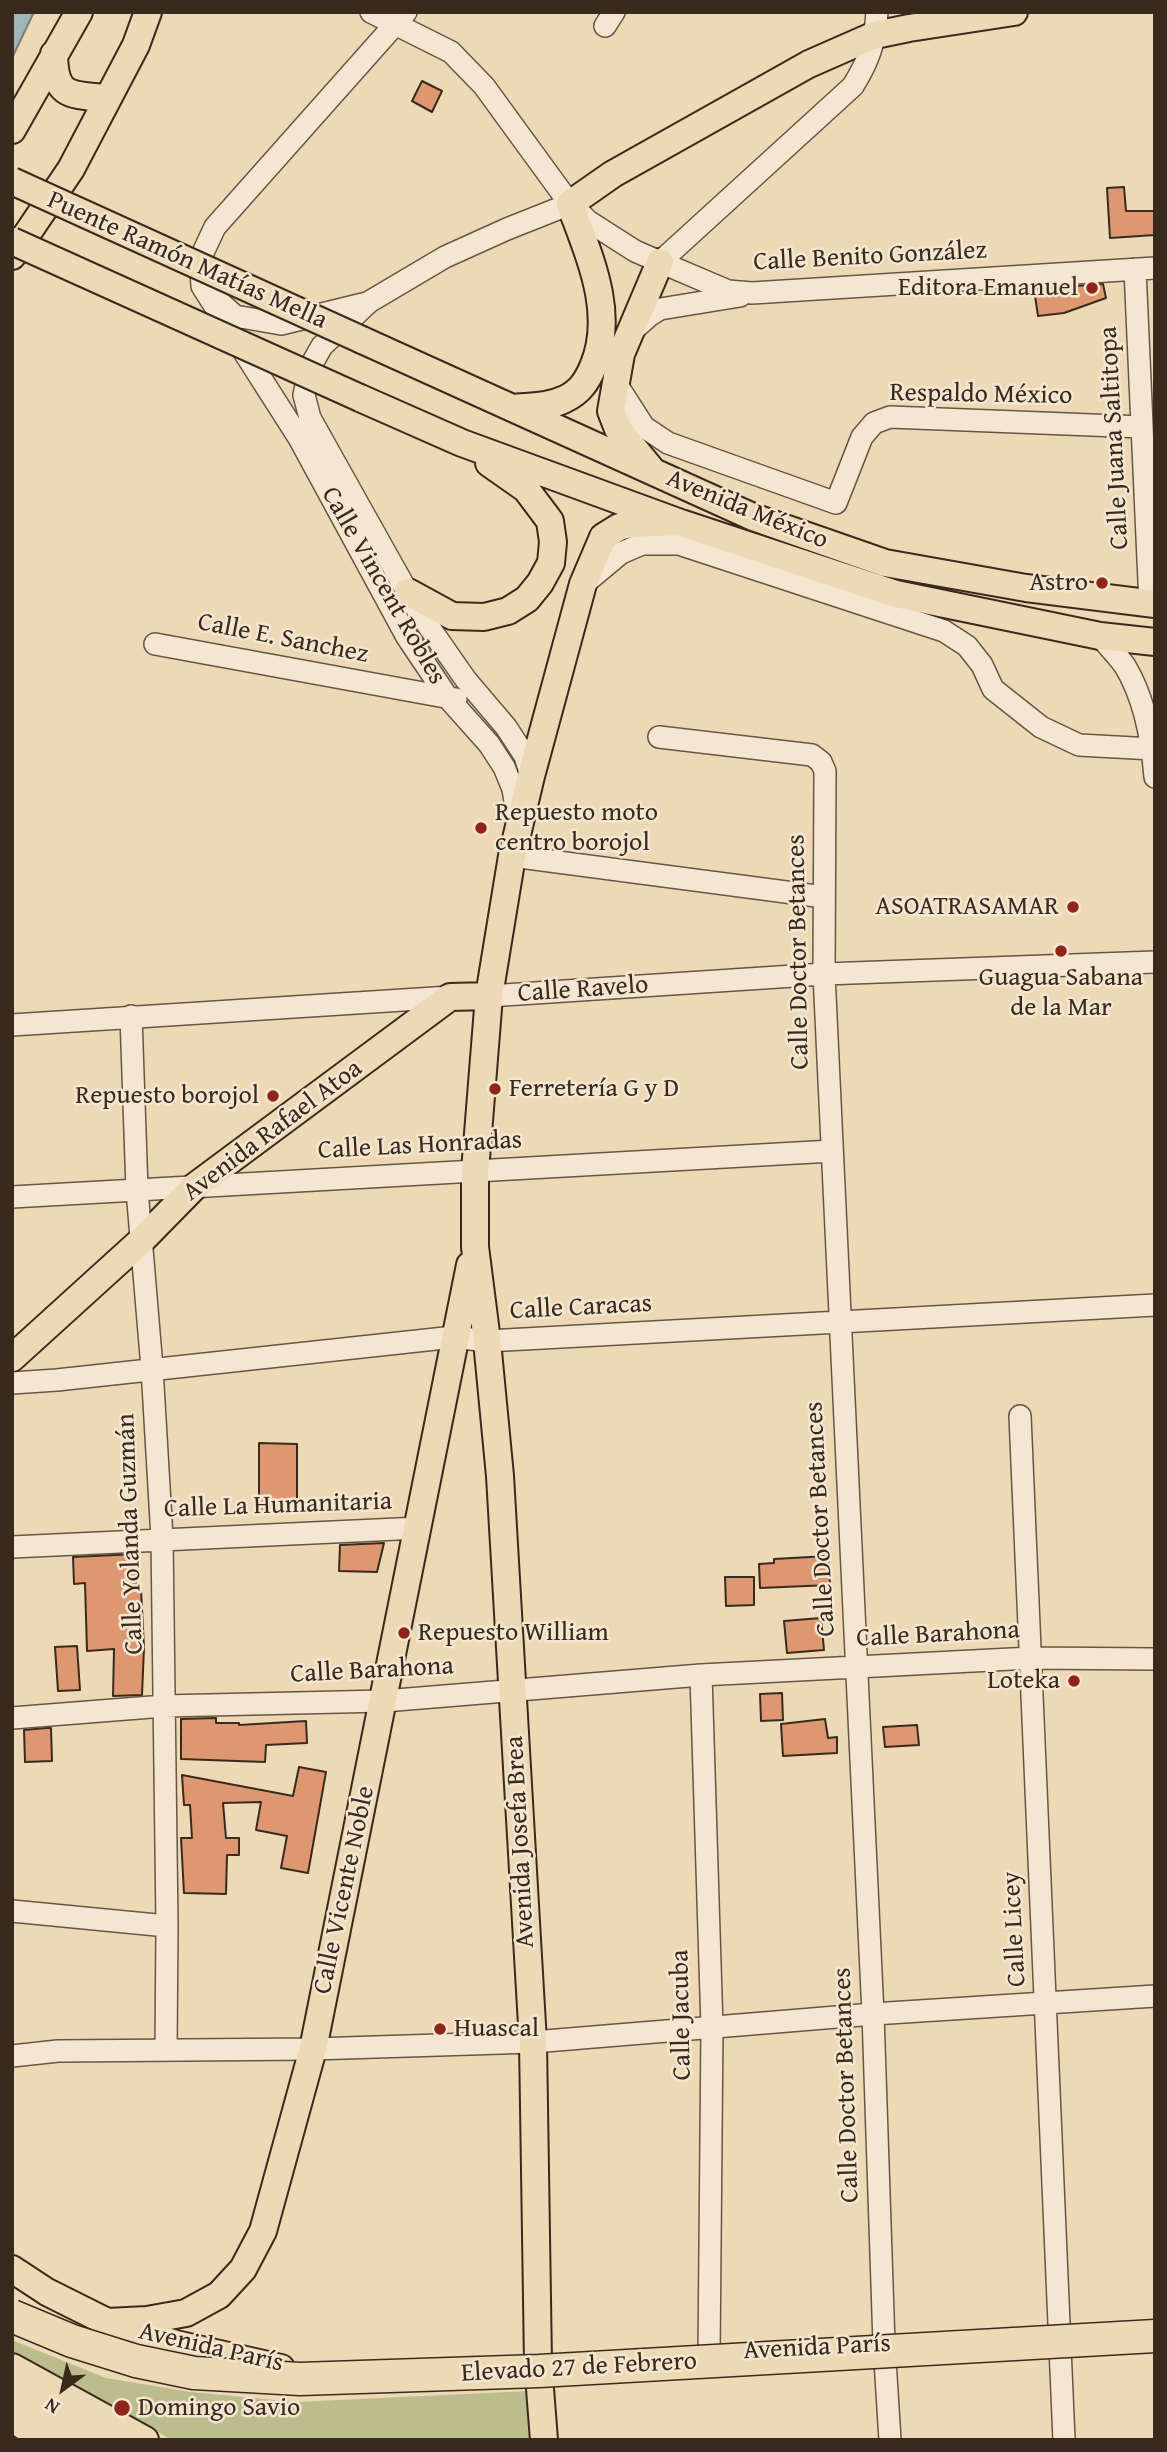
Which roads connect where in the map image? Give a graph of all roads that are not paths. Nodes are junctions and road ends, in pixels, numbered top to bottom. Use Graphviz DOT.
graph roads {
  1 [pos="79,12"];
  2 [pos="148,12"];
  3 [pos="371,12"];
  4 [pos="1014,12"];
  5 [pos="400,19"];
  6 [pos="876,24"];
  7 [pos="54,54"];
  8 [pos="107,98"];
  9 [pos="12,130"];
  10 [pos="12,181"];
  11 [pos="570,204"];
  12 [pos="12,241"];
  13 [pos="12,256"];
  14 [pos="660,262"];
  15 [pos="1145,268"];
  16 [pos="202,286"];
  17 [pos="752,293"];
  18 [pos="369,302"];
  19 [pos="630,334"];
  20 [pos="362,340"];
  21 [pos="617,385"];
  22 [pos="360,398"];
  23 [pos="510,408"];
  24 [pos="1142,427"];
  25 [pos="462,443"];
  26 [pos="654,473"];
  27 [pos="1150,496"];
  28 [pos="678,522"];
  29 [pos="583,584"];
  30 [pos="408,592"];
  31 [pos="1153,604"];
  32 [pos="1100,636"];
  33 [pos="1155,642"];
  34 [pos="155,644"];
  35 [pos="448,698"];
  36 [pos="483,701"];
  37 [pos="659,737"];
  38 [pos="1153,741"];
  39 [pos="531,776"];
  40 [pos="1155,777"];
  41 [pos="519,825"];
  42 [pos="512,856"];
  43 [pos="824,897"];
  44 [pos="1155,962"];
  45 [pos="824,974"];
  46 [pos="489,996"];
  47 [pos="450,998"];
  48 [pos="131,1016"];
  49 [pos="12,1025"];
  50 [pos="832,1151"];
  51 [pos="475,1171"];
  52 [pos="194,1187"];
  53 [pos="137,1190"];
  54 [pos="12,1197"];
  55 [pos="142,1240"];
  56 [pos="475,1247"];
  57 [pos="1155,1305"];
  58 [pos="840,1323"];
  59 [pos="454,1337"];
  60 [pos="487,1341"];
  61 [pos="12,1358"];
  62 [pos="152,1368"];
  63 [pos="12,1383"];
  64 [pos="1020,1416"];
  65 [pos="419,1528"];
  66 [pos="162,1538"];
  67 [pos="12,1547"];
  68 [pos="1031,1658"];
  69 [pos="1155,1659"];
  70 [pos="856,1667"];
  71 [pos="701,1675"];
  72 [pos="512,1690"];
  73 [pos="384,1701"];
  74 [pos="164,1706"];
  75 [pos="12,1718"];
  76 [pos="12,1911"];
  77 [pos="167,1926"];
  78 [pos="1155,1996"];
  79 [pos="1046,2004"];
  80 [pos="873,2014"];
  81 [pos="712,2028"];
  82 [pos="533,2042"];
  83 [pos="313,2049"];
  84 [pos="166,2050"];
  85 [pos="12,2056"];
  86 [pos="12,2269"];
  87 [pos="12,2316"];
  88 [pos="107,2322"];
  89 [pos="1155,2330"];
  90 [pos="1060,2334"];
  91 [pos="1155,2336"];
  92 [pos="884,2344"];
  93 [pos="709,2354"];
  94 [pos="538,2363"];
  95 [pos="12,2367"];
  96 [pos="13,2398"];
  97 [pos="44,2440"];
  98 [pos="79,2440"];
  99 [pos="104,2440"];
  100 [pos="145,2440"];
  101 [pos="544,2440"];
  102 [pos="890,2440"];
  103 [pos="1064,2440"];
  1 -- 7 [label="main road"];
  2 -- 8 [label="main road"];
  3 -- 5 [label="street, Calle Benito González"];
  4 -- 6 [label="main road"];
  5 -- 11 [label="street, Calle Benito González"];
  5 -- 16 [label="street"];
  6 -- 11 [label="main road"];
  6 -- 14 [label="street"];
  7 -- 8 [label="main road"];
  7 -- 9 [label="main road"];
  8 -- 13 [label="main road"];
  10 -- 20 [label="main road, Puente Ramón Matías Mella, bridge"];
  11 -- 14 [label="street, Calle Benito González"];
  11 -- 18 [label="street"];
  11 -- 23 [label="main road"];
  12 -- 22 [label="main road, Puente Ramón Matías Mella, bridge"];
  14 -- 17 [label="street, Calle Benito González"];
  14 -- 19 [label="main road"];
  15 -- 17 [label="street, Calle Benito González"];
  15 -- 24 [label="street, Calle Juana Saltitopa"];
  16 -- 18 [label="street"];
  16 -- 35 [label="street, Calle Vincent Robles"];
  17 -- 19 [label="street"];
  18 -- 30 [label="street"];
  19 -- 21 [label="main road"];
  20 -- 23 [label="main road, Avenida México"];
  21 -- 24 [label="street, Respaldo México"];
  21 -- 26 [label="main road"];
  22 -- 25 [label="main road, Avenida México"];
  23 -- 26 [label="main road, Avenida México"];
  24 -- 27 [label="street, Calle Juana Saltitopa"];
  25 -- 28 [label="main road, Avenida México"];
  25 -- 30 [label="main road"];
  26 -- 31 [label="main road, Avenida México"];
  27 -- 31 [label="street, Calle Juana Saltitopa"];
  28 -- 29 [label="main road, Avenida México"];
  28 -- 32 [label="main road, Avenida México"];
  29 -- 38 [label="street"];
  29 -- 39 [label="main road, Avenida México"];
  30 -- 36 [label="street"];
  32 -- 33 [label="main road, Avenida México"];
  32 -- 38 [label="street"];
  34 -- 35 [label="street, Calle E. Sanchez"];
  35 -- 36 [label="street, Calle E. Sanchez"];
  35 -- 41 [label="street, Calle Vincent Robles"];
  36 -- 39 [label="street"];
  37 -- 43 [label="street, Calle Doctor Betances"];
  38 -- 40 [label="street"];
  39 -- 41 [label="main road, Avenida México"];
  41 -- 42 [label="main road, Calle Vincent Robles"];
  42 -- 43 [label="street"];
  42 -- 46 [label="main road, Calle Vincent Robles"];
  43 -- 45 [label="street, Calle Doctor Betances"];
  44 -- 45 [label="street, Calle Ravelo"];
  45 -- 46 [label="street, Calle Ravelo"];
  45 -- 50 [label="street, Calle Doctor Betances"];
  46 -- 47 [label="main road, Calle Ravelo"];
  46 -- 51 [label="main road, Calle Vincent Robles"];
  47 -- 48 [label="street, Calle Ravelo"];
  47 -- 52 [label="main road, Avenida Rafael Atoa"];
  48 -- 49 [label="street, Calle Ravelo"];
  48 -- 53 [label="street, Calle Yolanda Guzmán"];
  50 -- 51 [label="street, Calle Las Honradas"];
  50 -- 58 [label="street, Calle Doctor Betances"];
  51 -- 52 [label="street, Calle Las Honradas"];
  51 -- 56 [label="main road, Calle Vincent Robles"];
  52 -- 53 [label="street, Calle Las Honradas"];
  52 -- 55 [label="main road, Avenida Rafael Atoa"];
  53 -- 54 [label="street, Calle Las Honradas"];
  53 -- 55 [label="street, Calle Yolanda Guzmán"];
  55 -- 61 [label="main road, Avenida Rafael Atoa"];
  55 -- 62 [label="street, Calle Yolanda Guzmán"];
  56 -- 59 [label="main road, Calle Vicente Noble"];
  56 -- 60 [label="main road, Avenida Josefa Brea"];
  57 -- 58 [label="street, Calle Caracas"];
  58 -- 60 [label="street, Calle Caracas"];
  58 -- 70 [label="street, Calle Doctor Betances"];
  59 -- 60 [label="street, Calle Caracas"];
  59 -- 62 [label="street, Calle Caracas"];
  59 -- 65 [label="main road, Calle Vicente Noble"];
  60 -- 72 [label="main road, Avenida Josefa Brea"];
  62 -- 63 [label="street, Calle Caracas"];
  62 -- 66 [label="street, Calle Yolanda Guzmán"];
  64 -- 68 [label="street, Calle Licey"];
  65 -- 66 [label="street, Calle La Humanitaria"];
  65 -- 73 [label="main road, Calle Vicente Noble"];
  66 -- 67 [label="street, Calle La Humanitaria"];
  66 -- 74 [label="street, Calle Yolanda Guzmán"];
  68 -- 69 [label="street, Calle Barahona"];
  68 -- 70 [label="street, Calle Barahona"];
  68 -- 79 [label="street, Calle Licey"];
  70 -- 71 [label="street, Calle Barahona"];
  70 -- 80 [label="street, Calle Doctor Betances"];
  71 -- 72 [label="street, Calle Barahona"];
  71 -- 81 [label="street, Calle Jacuba"];
  72 -- 73 [label="street, Calle Barahona"];
  72 -- 82 [label="main road, Avenida Josefa Brea"];
  73 -- 74 [label="street, Calle Barahona"];
  73 -- 83 [label="main road, Calle Vicente Noble"];
  74 -- 75 [label="street, Calle Barahona"];
  74 -- 77 [label="street, Calle Yolanda Guzmán"];
  76 -- 77 [label="street"];
  77 -- 84 [label="street, Calle Yolanda Guzmán"];
  78 -- 79 [label="street"];
  79 -- 80 [label="street"];
  79 -- 90 [label="street, Calle Licey"];
  80 -- 81 [label="street"];
  80 -- 92 [label="street, Calle Doctor Betances"];
  81 -- 82 [label="street"];
  81 -- 93 [label="street, Calle Jacuba"];
  82 -- 83 [label="street"];
  82 -- 94 [label="main road, Avenida Josefa Brea"];
  83 -- 84 [label="street"];
  83 -- 88 [label="main road, Calle Vicente Noble"];
  84 -- 85 [label="street"];
  86 -- 88 [label="main road, Calle Vicente Noble"];
  87 -- 91 [label="highway, Elevado 27 de Febrero, bridge"];
  88 -- 94 [label="main road, Avenida París"];
  89 -- 90 [label="main road, Avenida París"];
  90 -- 92 [label="main road, Avenida París"];
  90 -- 103 [label="street, Calle Licey"];
  92 -- 93 [label="main road, Avenida París"];
  92 -- 102 [label="street, Calle Doctor Betances"];
  93 -- 94 [label="main road, Avenida París"];
  94 -- 101 [label="main road, Avenida Josefa Brea"];
  95 -- 100 [label="main road"];
  96 -- 97 [label="main road"];
  96 -- 98 [label="highway"];
  96 -- 99 [label="main road"];
}
